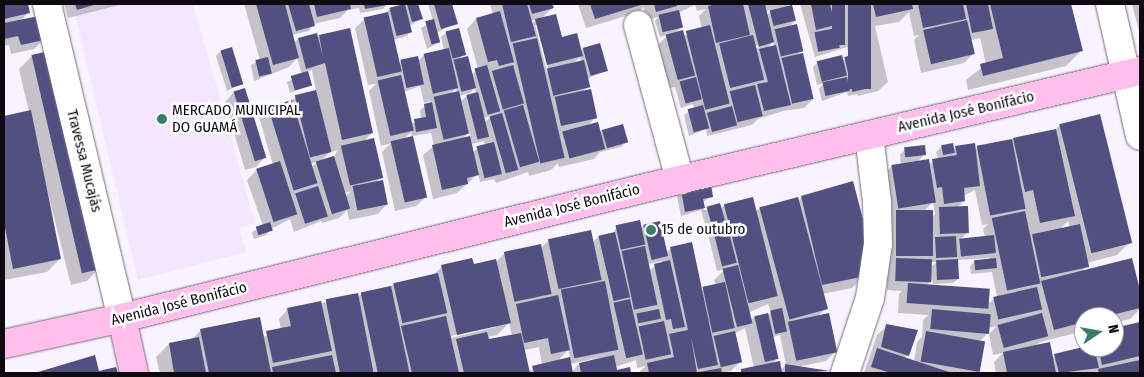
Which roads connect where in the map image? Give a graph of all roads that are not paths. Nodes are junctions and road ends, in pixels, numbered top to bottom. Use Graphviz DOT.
graph roads {
  1 [pos="47,4"];
  2 [pos="1110,4"];
  3 [pos="638,25"];
  4 [pos="1133,73"];
  5 [pos="869,135"];
  6 [pos="1140,136"];
  7 [pos="680,180"];
  8 [pos="122,318"];
  9 [pos="4,344"];
  10 [pos="134,373"];
  11 [pos="845,373"];
  1 -- 8 [label="street, Travessa Mucajás"];
  2 -- 4 [label="street"];
  3 -- 7 [label="street"];
  4 -- 5 [label="main road, Avenida José Bonifácio"];
  4 -- 6 [label="street"];
  5 -- 7 [label="main road, Avenida José Bonifácio"];
  5 -- 11 [label="street"];
  7 -- 8 [label="main road, Avenida José Bonifácio"];
  8 -- 9 [label="main road, Avenida José Bonifácio"];
  8 -- 10 [label="main road"];
}
